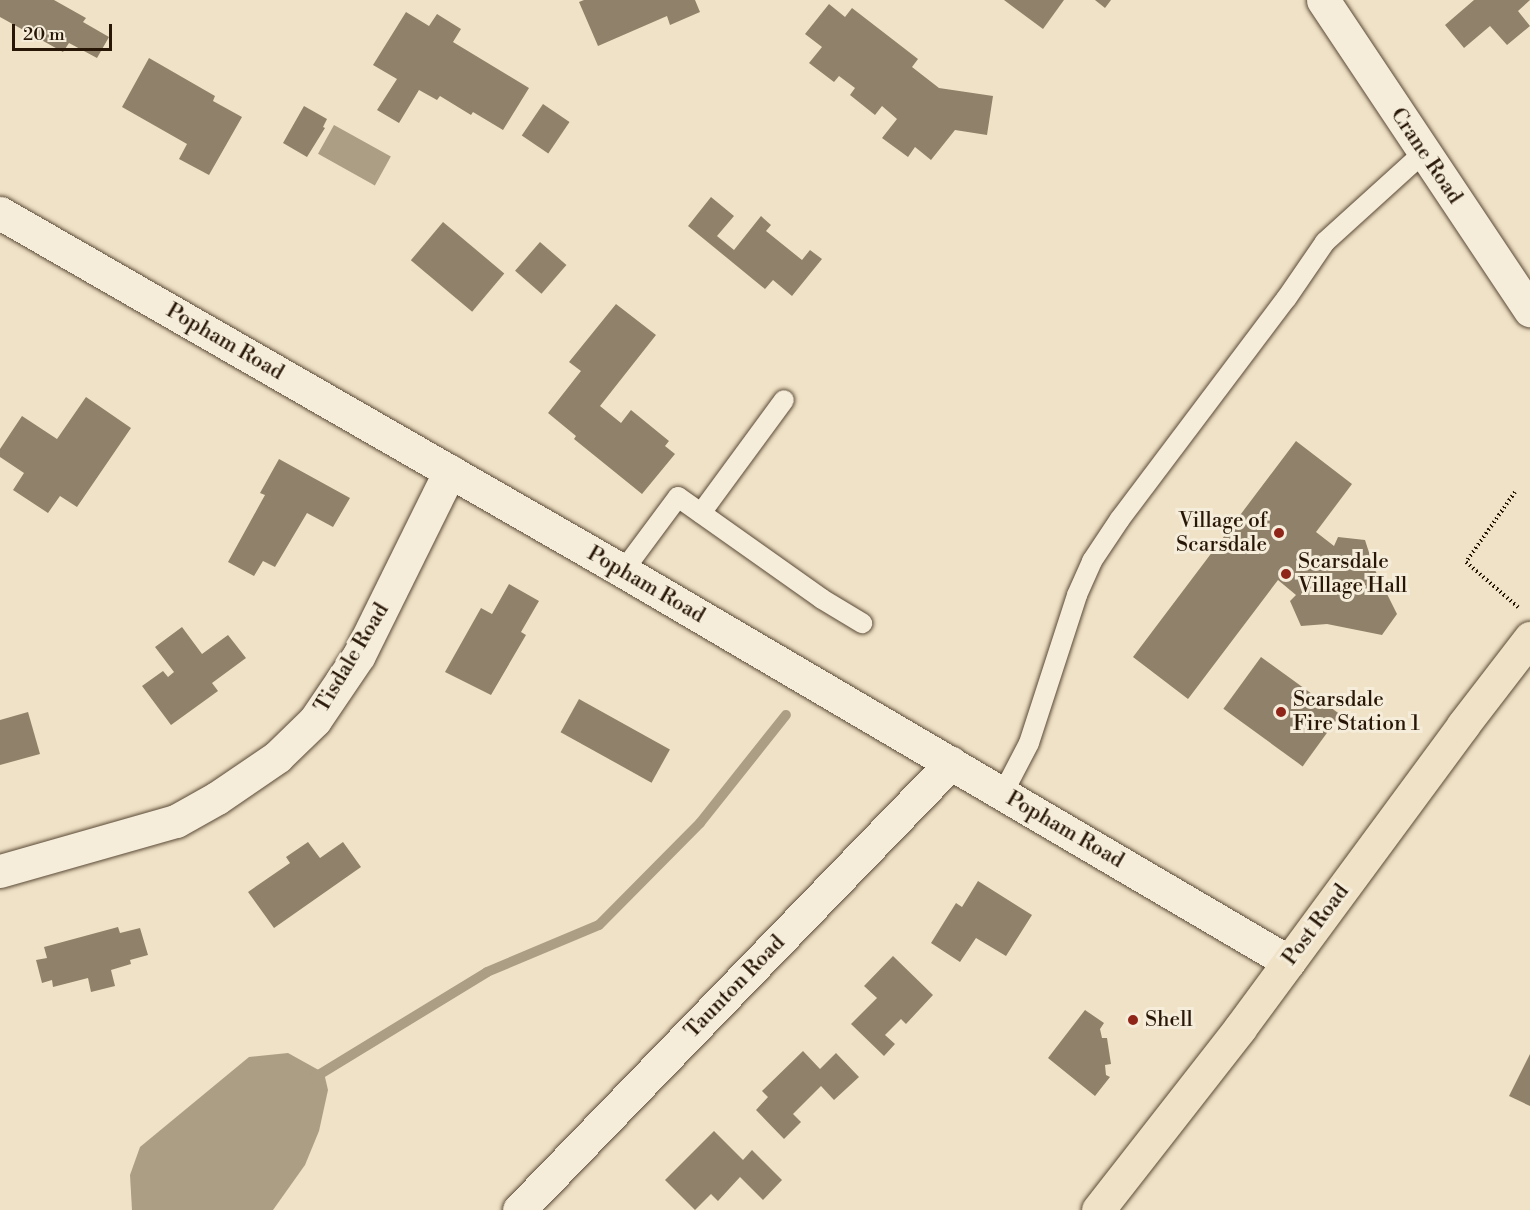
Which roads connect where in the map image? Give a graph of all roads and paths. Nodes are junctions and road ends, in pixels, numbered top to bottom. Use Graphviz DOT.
graph roads {
  1 [pos="1323,0"];
  2 [pos="1423,153"];
  3 [pos="0,213"];
  4 [pos="1530,310"];
  5 [pos="784,400"];
  6 [pos="450,471"];
  7 [pos="1515,492"];
  8 [pos="701,513"];
  9 [pos="623,571"];
  10 [pos="862,622"];
  11 [pos="1526,624"];
  12 [pos="951,763"];
  13 [pos="1003,794"];
  14 [pos="0,871"];
  15 [pos="1289,962"];
  16 [pos="519,1210"];
  17 [pos="1098,1210"];
  1 -- 2 [label="street, Crane Road"];
  2 -- 4 [label="street, Crane Road"];
  2 -- 13 [label="lane"];
  3 -- 6 [label="street, Popham Road"];
  5 -- 8 [label="lane"];
  6 -- 9 [label="street, Popham Road"];
  6 -- 14 [label="street, Tisdale Road"];
  7 -- 11 [label="path"];
  8 -- 9 [label="lane"];
  8 -- 10 [label="lane"];
  9 -- 12 [label="street, Popham Road"];
  11 -- 15 [label="main road, Post Road"];
  12 -- 13 [label="street, Popham Road"];
  12 -- 16 [label="street, Taunton Road"];
  13 -- 15 [label="street, Popham Road"];
  15 -- 17 [label="main road, Post Road"];
}
